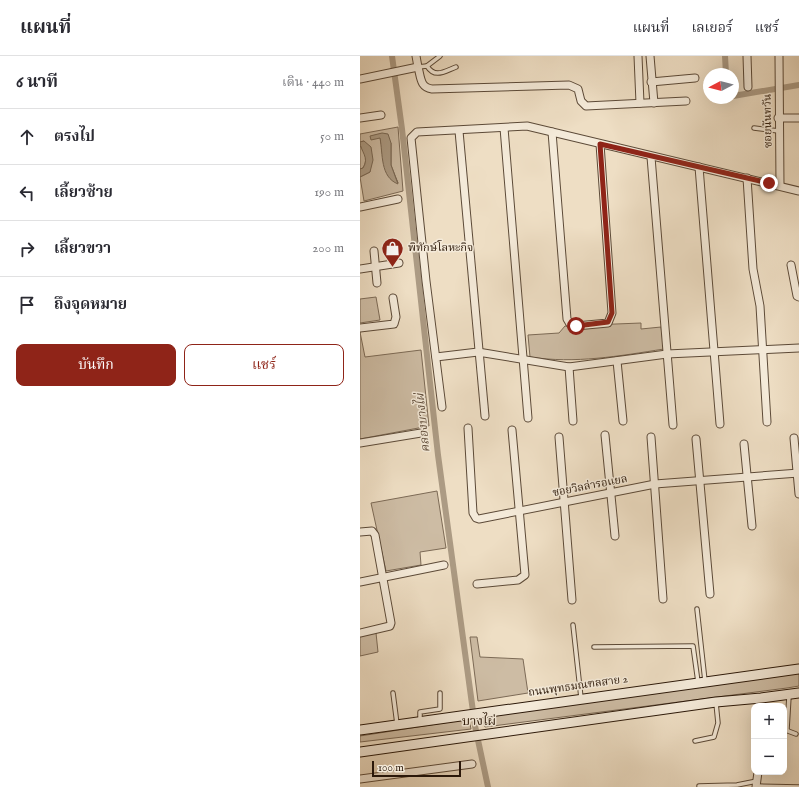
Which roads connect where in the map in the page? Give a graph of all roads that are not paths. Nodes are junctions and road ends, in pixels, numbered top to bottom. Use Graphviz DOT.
graph roads {
  1 [pos="416,56"];
  2 [pos="440,56"];
  3 [pos="638,56"];
  4 [pos="650,56"];
  5 [pos="747,56"];
  6 [pos="779,56"];
  7 [pos="428,66"];
  8 [pos="456,66"];
  9 [pos="418,67"];
  10 [pos="696,78"];
  11 [pos="360,79"];
  12 [pos="651,82"];
  13 [pos="748,87"];
  14 [pos="686,101"];
  15 [pos="640,103"];
  16 [pos="654,103"];
  17 [pos="381,115"];
  18 [pos="360,118"];
  19 [pos="778,118"];
  20 [pos="799,118"];
  21 [pos="504,128"];
  22 [pos="754,128"];
  23 [pos="459,131"];
  24 [pos="779,131"];
  25 [pos="552,132"];
  26 [pos="600,144"];
  27 [pos="651,157"];
  28 [pos="699,167"];
  29 [pos="747,178"];
  30 [pos="780,186"];
  31 [pos="799,191"];
  32 [pos="398,200"];
  33 [pos="360,206"];
  34 [pos="374,250"];
  35 [pos="399,263"];
  36 [pos="376,266"];
  37 [pos="791,266"];
  38 [pos="360,269"];
  39 [pos="378,283"];
  40 [pos="799,297"];
  41 [pos="393,298"];
  42 [pos="360,328"];
  43 [pos="799,348"];
  44 [pos="762,349"];
  45 [pos="715,351"];
  46 [pos="478,352"];
  47 [pos="667,354"];
  48 [pos="436,357"];
  49 [pos="524,359"];
  50 [pos="617,361"];
  51 [pos="569,367"];
  52 [pos="442,407"];
  53 [pos="485,416"];
  54 [pos="528,418"];
  55 [pos="573,421"];
  56 [pos="623,421"];
  57 [pos="767,422"];
  58 [pos="720,424"];
  59 [pos="672,425"];
  60 [pos="468,428"];
  61 [pos="512,430"];
  62 [pos="421,433"];
  63 [pos="605,435"];
  64 [pos="559,437"];
  65 [pos="651,437"];
  66 [pos="794,438"];
  67 [pos="696,439"];
  68 [pos="360,443"];
  69 [pos="744,444"];
  70 [pos="798,473"];
  71 [pos="747,478"];
  72 [pos="701,481"];
  73 [pos="655,484"];
  74 [pos="610,493"];
  75 [pos="799,494"];
  76 [pos="564,502"];
  77 [pos="519,512"];
  78 [pos="752,526"];
  79 [pos="360,532"];
  80 [pos="615,536"];
  81 [pos="444,566"];
  82 [pos="382,578"];
  83 [pos="360,582"];
  84 [pos="477,584"];
  85 [pos="710,594"];
  86 [pos="664,599"];
  87 [pos="572,600"];
  88 [pos="697,609"];
  89 [pos="573,625"];
  90 [pos="360,633"];
  91 [pos="594,647"];
  92 [pos="799,669"];
  93 [pos="702,681"];
  94 [pos="799,692"];
  95 [pos="393,693"];
  96 [pos="440,693"];
  97 [pos="789,694"];
  98 [pos="580,698"];
  99 [pos="716,702"];
  100 [pos="762,702"];
  101 [pos="420,721"];
  102 [pos="397,725"];
  103 [pos="360,730"];
  104 [pos="796,734"];
  105 [pos="695,741"];
  106 [pos="360,752"];
  107 [pos="472,764"];
  108 [pos="758,775"];
  109 [pos="360,779"];
  110 [pos="756,785"];
  111 [pos="699,786"];
  112 [pos="799,787"];
  1 -- 9 [label="street"];
  2 -- 7 [label="lane"];
  3 -- 15 [label="street"];
  4 -- 12 [label="street"];
  5 -- 13 [label="street"];
  6 -- 19 [label="street, ซอยนันทวัน"];
  7 -- 8 [label="lane"];
  7 -- 9 [label="lane"];
  9 -- 11 [label="street"];
  9 -- 15 [label="street"];
  10 -- 12 [label="street"];
  12 -- 16 [label="street"];
  14 -- 16 [label="street"];
  15 -- 16 [label="street"];
  17 -- 18 [label="street"];
  19 -- 20 [label="street"];
  19 -- 24 [label="street, ซอยนันทวัน"];
  21 -- 23 [label="street"];
  21 -- 25 [label="street"];
  21 -- 49 [label="street"];
  22 -- 24 [label="lane"];
  23 -- 46 [label="street"];
  23 -- 48 [label="street"];
  24 -- 30 [label="street, ซอยนันทวัน"];
  25 -- 26 [label="street"];
  25 -- 26 [label="street"];
  26 -- 27 [label="street"];
  27 -- 28 [label="street"];
  27 -- 47 [label="street"];
  28 -- 29 [label="street"];
  28 -- 45 [label="street"];
  29 -- 30 [label="street"];
  29 -- 44 [label="street"];
  30 -- 31 [label="street"];
  32 -- 33 [label="street"];
  34 -- 36 [label="street"];
  35 -- 36 [label="street"];
  36 -- 38 [label="street"];
  36 -- 39 [label="street"];
  37 -- 40 [label="street"];
  41 -- 42 [label="street"];
  43 -- 44 [label="street"];
  44 -- 45 [label="street"];
  44 -- 57 [label="street"];
  45 -- 47 [label="street"];
  45 -- 58 [label="street"];
  46 -- 48 [label="street"];
  46 -- 49 [label="street"];
  46 -- 53 [label="street"];
  47 -- 50 [label="street"];
  47 -- 59 [label="street"];
  48 -- 52 [label="street"];
  49 -- 51 [label="street"];
  49 -- 54 [label="street"];
  50 -- 51 [label="street"];
  50 -- 56 [label="street"];
  51 -- 55 [label="street"];
  60 -- 77 [label="street, ซอยวิลล่ารอแยล"];
  61 -- 77 [label="street"];
  62 -- 68 [label="street"];
  63 -- 74 [label="street"];
  64 -- 76 [label="street"];
  65 -- 73 [label="street"];
  66 -- 70 [label="street"];
  67 -- 72 [label="street"];
  69 -- 71 [label="street"];
  70 -- 71 [label="street, ซอยวิลล่ารอแยล"];
  70 -- 75 [label="street"];
  71 -- 72 [label="street, ซอยวิลล่ารอแยล"];
  71 -- 78 [label="street"];
  72 -- 73 [label="street, ซอยวิลล่ารอแยล"];
  72 -- 85 [label="street"];
  73 -- 74 [label="street, ซอยวิลล่ารอแยล"];
  73 -- 86 [label="street"];
  74 -- 76 [label="street, ซอยวิลล่ารอแยล"];
  74 -- 80 [label="street"];
  76 -- 77 [label="street, ซอยวิลล่ารอแยล"];
  76 -- 87 [label="street"];
  77 -- 84 [label="street"];
  79 -- 82 [label="street"];
  81 -- 82 [label="street"];
  82 -- 83 [label="street"];
  82 -- 90 [label="street"];
  88 -- 93 [label="lane"];
  89 -- 98 [label="lane"];
  91 -- 93 [label="lane"];
  92 -- 93 [label="main road, ถนนพุทธมณฑลสาย 2"];
  93 -- 98 [label="main road, ถนนพุทธมณฑลสาย 2"];
  94 -- 97 [label="main road"];
  95 -- 102 [label="lane"];
  96 -- 101 [label="lane"];
  97 -- 100 [label="main road"];
  97 -- 104 [label="lane"];
  98 -- 101 [label="main road, ถนนพุทธมณฑลสาย 2"];
  99 -- 100 [label="main road"];
  99 -- 105 [label="lane"];
  99 -- 106 [label="main road"];
  101 -- 102 [label="main road, ถนนพุทธมณฑลสาย 2"];
  102 -- 103 [label="main road, ถนนพุทธมณฑลสาย 2"];
  107 -- 109 [label="street"];
  108 -- 110 [label="street"];
  110 -- 111 [label="lane"];
  110 -- 112 [label="lane"];
}
